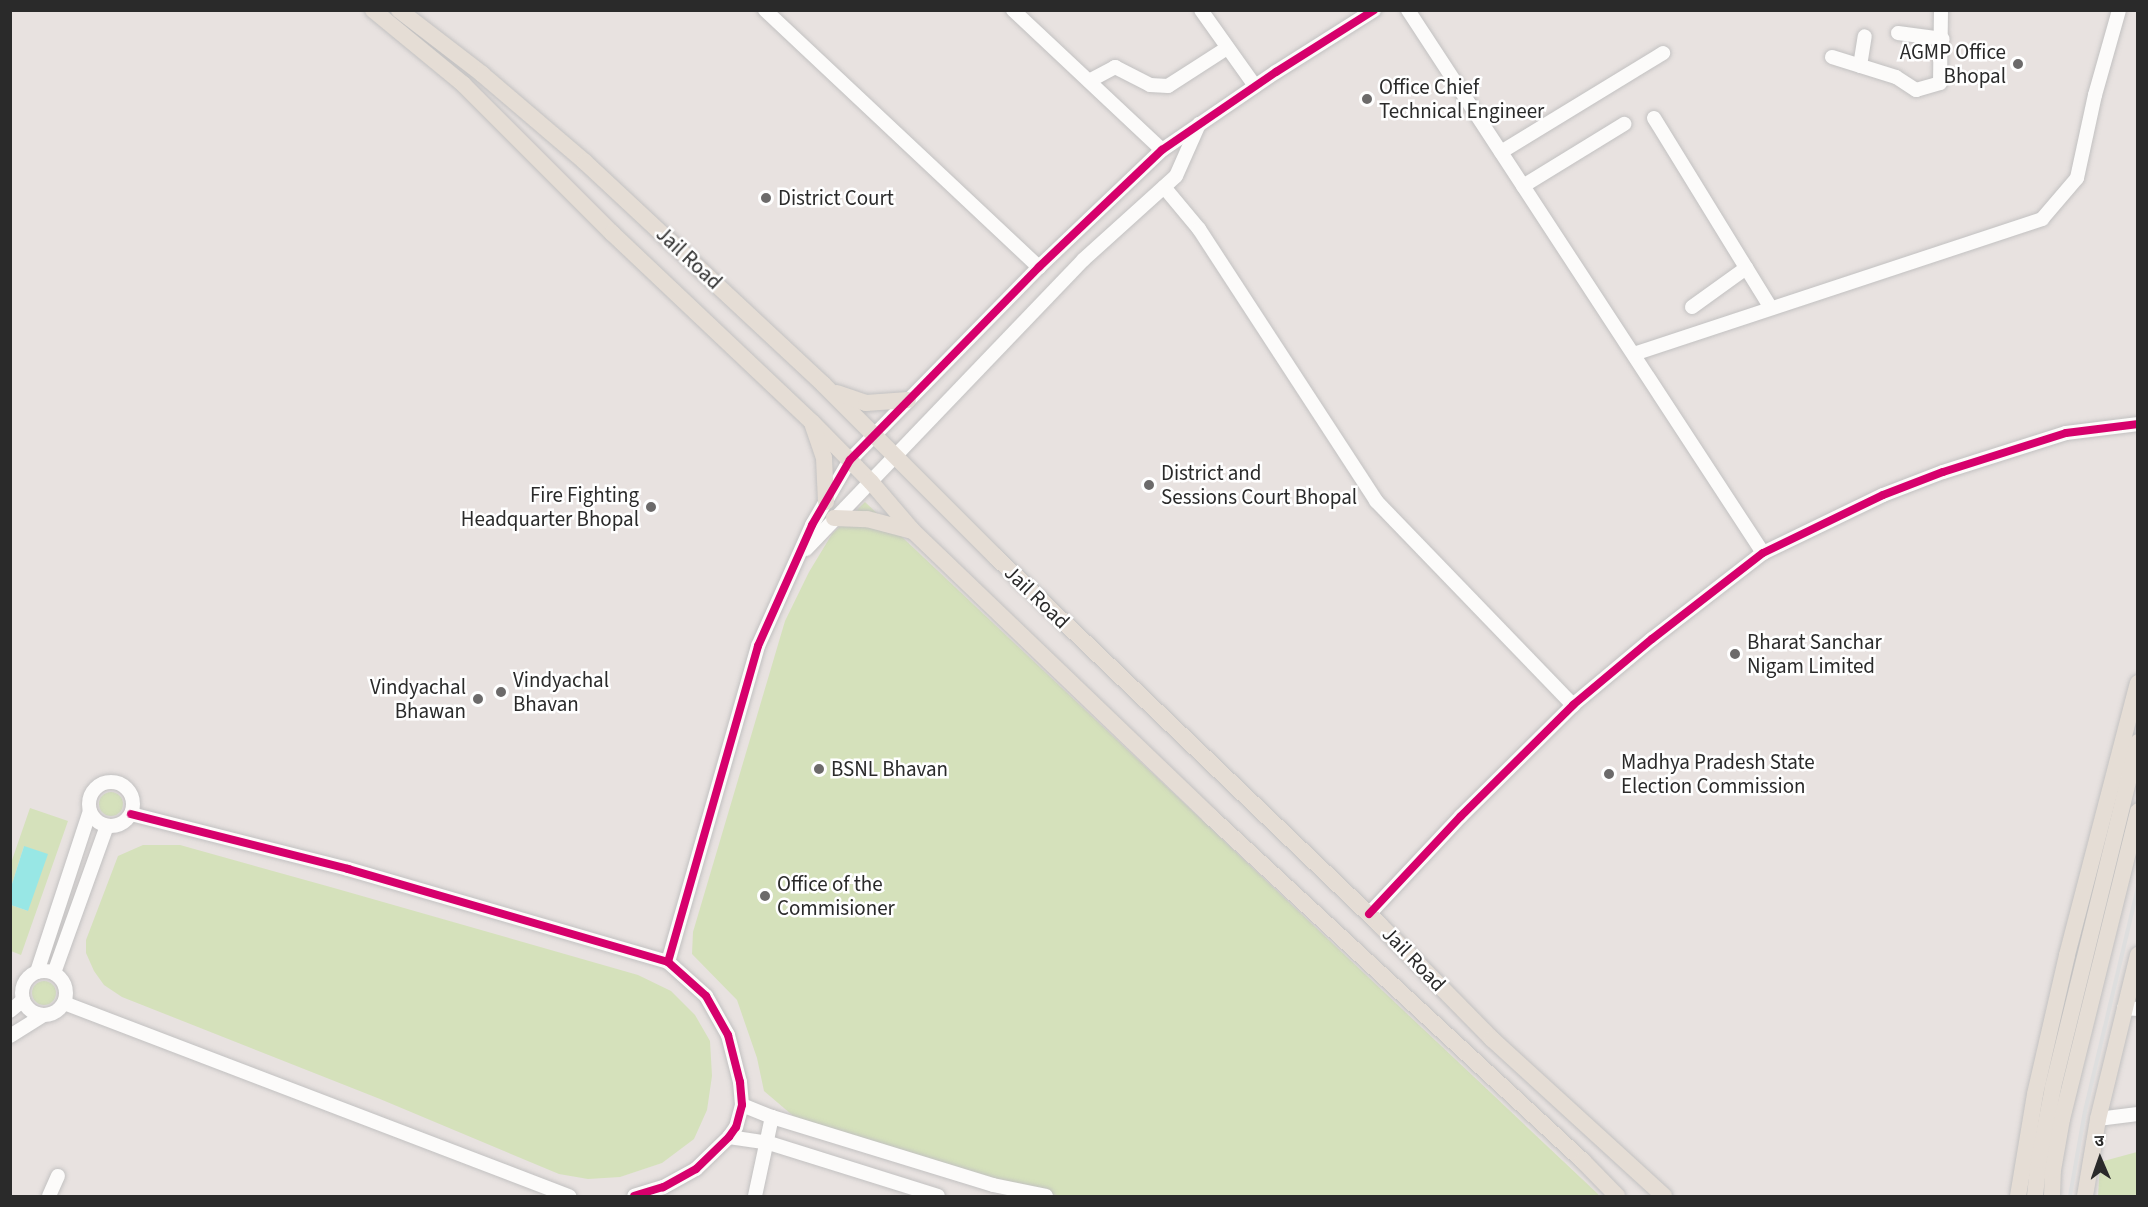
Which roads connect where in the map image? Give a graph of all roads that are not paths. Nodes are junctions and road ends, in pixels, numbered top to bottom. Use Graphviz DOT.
graph roads {
  1 [pos="372,10"];
  2 [pos="399,10"];
  3 [pos="765,10"];
  4 [pos="1013,10"];
  5 [pos="1201,10"];
  6 [pos="1374,10"];
  7 [pos="1408,10"];
  8 [pos="1941,10"];
  9 [pos="2119,10"];
  10 [pos="1898,33"];
  11 [pos="1865,36"];
  12 [pos="1943,39"];
  13 [pos="1227,48"];
  14 [pos="1663,52"];
  15 [pos="1832,57"];
  16 [pos="1860,66"];
  17 [pos="1089,81"];
  18 [pos="1255,86"];
  19 [pos="1654,118"];
  20 [pos="1199,124"];
  21 [pos="1624,124"];
  22 [pos="1162,150"];
  23 [pos="1501,152"];
  24 [pos="1523,186"];
  25 [pos="1164,187"];
  26 [pos="1039,267"];
  27 [pos="1746,268"];
  28 [pos="1692,307"];
  29 [pos="1771,308"];
  30 [pos="1634,354"];
  31 [pos="830,391"];
  32 [pos="908,400"];
  33 [pos="812,422"];
  34 [pos="2138,424"];
  35 [pos="875,434"];
  36 [pos="897,456"];
  37 [pos="850,460"];
  38 [pos="871,482"];
  39 [pos="826,502"];
  40 [pos="834,518"];
  41 [pos="913,531"];
  42 [pos="1763,552"];
  43 [pos="798,557"];
  44 [pos="2138,683"];
  45 [pos="1573,705"];
  46 [pos="2138,742"];
  47 [pos="90,811"];
  48 [pos="2138,811"];
  49 [pos="131,814"];
  50 [pos="107,826"];
  51 [pos="1369,914"];
  52 [pos="2138,955"];
  53 [pos="668,962"];
  54 [pos="37,972"];
  55 [pos="54,973"];
  56 [pos="23,1000"];
  57 [pos="64,1003"];
  58 [pos="2131,1009"];
  59 [pos="10,1011"];
  60 [pos="43,1015"];
  61 [pos="10,1036"];
  62 [pos="742,1105"];
  63 [pos="2138,1114"];
  64 [pos="772,1117"];
  65 [pos="2098,1119"];
  66 [pos="729,1137"];
  67 [pos="769,1143"];
  68 [pos="58,1176"];
  69 [pos="2036,1190"];
  70 [pos="1615,1195"];
  71 [pos="49,1197"];
  72 [pos="569,1197"];
  73 [pos="634,1197"];
  74 [pos="755,1197"];
  75 [pos="938,1197"];
  76 [pos="1046,1197"];
  77 [pos="1664,1197"];
  78 [pos="2018,1197"];
  79 [pos="2052,1197"];
  80 [pos="2085,1197"];
  1 -- 33 [label="main road, Jail Road"];
  2 -- 31 [label="main road, Jail Road"];
  3 -- 26 [label="street"];
  4 -- 17 [label="street"];
  5 -- 13 [label="street"];
  6 -- 18 [label="street"];
  7 -- 23 [label="street"];
  8 -- 12 [label="street"];
  9 -- 29 [label="street"];
  10 -- 12 [label="street"];
  11 -- 16 [label="street"];
  12 -- 16 [label="street"];
  13 -- 17 [label="street"];
  13 -- 18 [label="street"];
  14 -- 23 [label="street"];
  15 -- 16 [label="street"];
  17 -- 22 [label="street"];
  18 -- 20 [label="street"];
  19 -- 27 [label="street"];
  20 -- 22 [label="street"];
  20 -- 25 [label="street"];
  21 -- 24 [label="street"];
  22 -- 26 [label="street"];
  23 -- 24 [label="street"];
  24 -- 30 [label="street"];
  25 -- 36 [label="street"];
  25 -- 45 [label="street"];
  26 -- 32 [label="street"];
  27 -- 28 [label="street"];
  27 -- 29 [label="street"];
  29 -- 30 [label="street"];
  30 -- 42 [label="street"];
  31 -- 32 [label="main road"];
  31 -- 35 [label="main road, Jail Road"];
  32 -- 35 [label="street"];
  33 -- 37 [label="main road, Jail Road"];
  33 -- 39 [label="main road"];
  34 -- 42 [label="street"];
  35 -- 36 [label="main road, Jail Road"];
  35 -- 37 [label="street"];
  36 -- 38 [label="street"];
  36 -- 51 [label="main road, Jail Road"];
  37 -- 38 [label="main road, Jail Road"];
  37 -- 39 [label="street"];
  38 -- 40 [label="street"];
  38 -- 41 [label="main road, Jail Road"];
  39 -- 43 [label="street"];
  40 -- 41 [label="main road"];
  40 -- 43 [label="street"];
  41 -- 70 [label="main road, Jail Road"];
  42 -- 45 [label="street"];
  43 -- 53 [label="street"];
  44 -- 78 [label="main road"];
  45 -- 51 [label="street"];
  46 -- 69 [label="main road"];
  47 -- 49 [label="street"];
  47 -- 50 [label="street"];
  47 -- 54 [label="street"];
  48 -- 79 [label="main road"];
  49 -- 50 [label="street"];
  49 -- 53 [label="street"];
  50 -- 55 [label="street"];
  51 -- 77 [label="main road, Jail Road"];
  52 -- 58 [label="main road"];
  53 -- 62 [label="street"];
  54 -- 55 [label="street"];
  54 -- 56 [label="street"];
  55 -- 57 [label="street"];
  56 -- 59 [label="street"];
  56 -- 60 [label="street"];
  57 -- 60 [label="street"];
  57 -- 72 [label="street"];
  58 -- 65 [label="main road"];
  60 -- 61 [label="street"];
  62 -- 64 [label="street"];
  62 -- 66 [label="street"];
  63 -- 65 [label="street"];
  64 -- 67 [label="street"];
  64 -- 76 [label="street"];
  65 -- 80 [label="main road"];
  66 -- 67 [label="street"];
  66 -- 73 [label="street"];
  67 -- 74 [label="street"];
  67 -- 75 [label="street"];
  68 -- 71 [label="street"];
}
